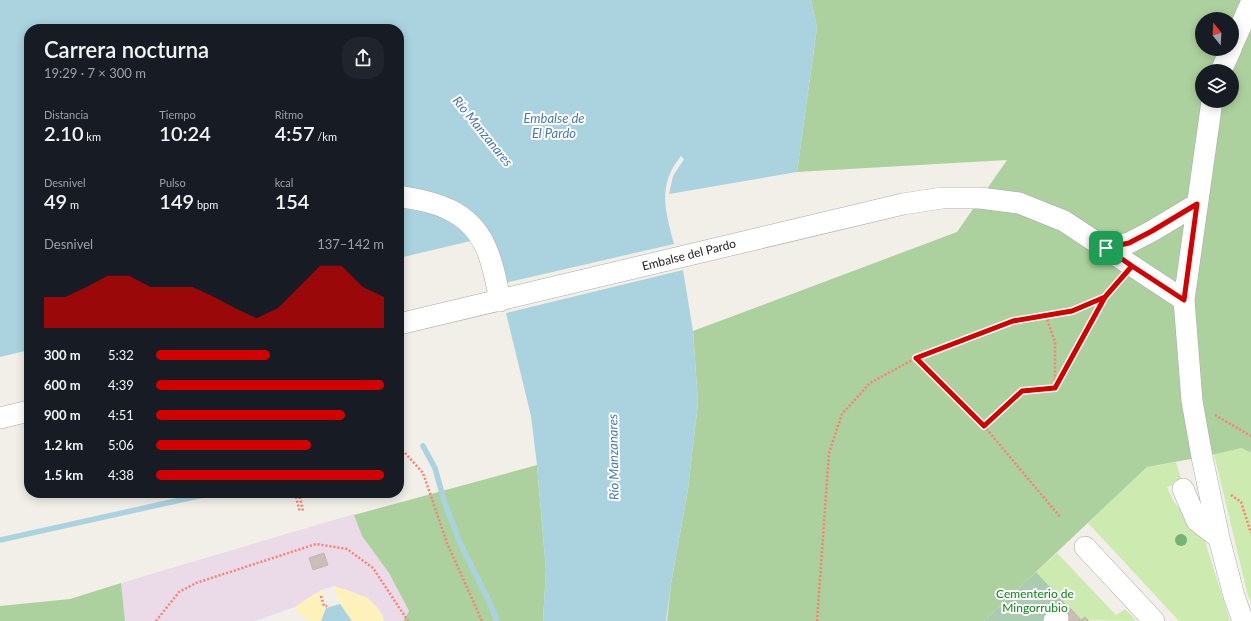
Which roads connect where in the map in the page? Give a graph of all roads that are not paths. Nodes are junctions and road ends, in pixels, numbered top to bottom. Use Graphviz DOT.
graph roads {
  1 [pos="1251,3"];
  2 [pos="1239,30"];
  3 [pos="1211,108"];
  4 [pos="404,197"];
  5 [pos="1197,204"];
  6 [pos="1106,248"];
  7 [pos="1184,300"];
  8 [pos="500,301"];
  9 [pos="404,323"];
  10 [pos="24,412"];
  11 [pos="0,418"];
  12 [pos="1183,489"];
  13 [pos="1219,538"];
  14 [pos="1085,547"];
  15 [pos="1152,620"];
  16 [pos="1243,621"];
  1 -- 2 [label="street"];
  3 -- 5 [label="street"];
  4 -- 8 [label="street"];
  5 -- 6 [label="street"];
  5 -- 7 [label="street"];
  6 -- 7 [label="street, Embalse del Pardo"];
  6 -- 8 [label="street, Embalse del Pardo"];
  7 -- 13 [label="street"];
  8 -- 9 [label="street, Embalse del Pardo"];
  10 -- 11 [label="street"];
  12 -- 13 [label="street"];
  13 -- 16 [label="street"];
  14 -- 15 [label="street"];
}
